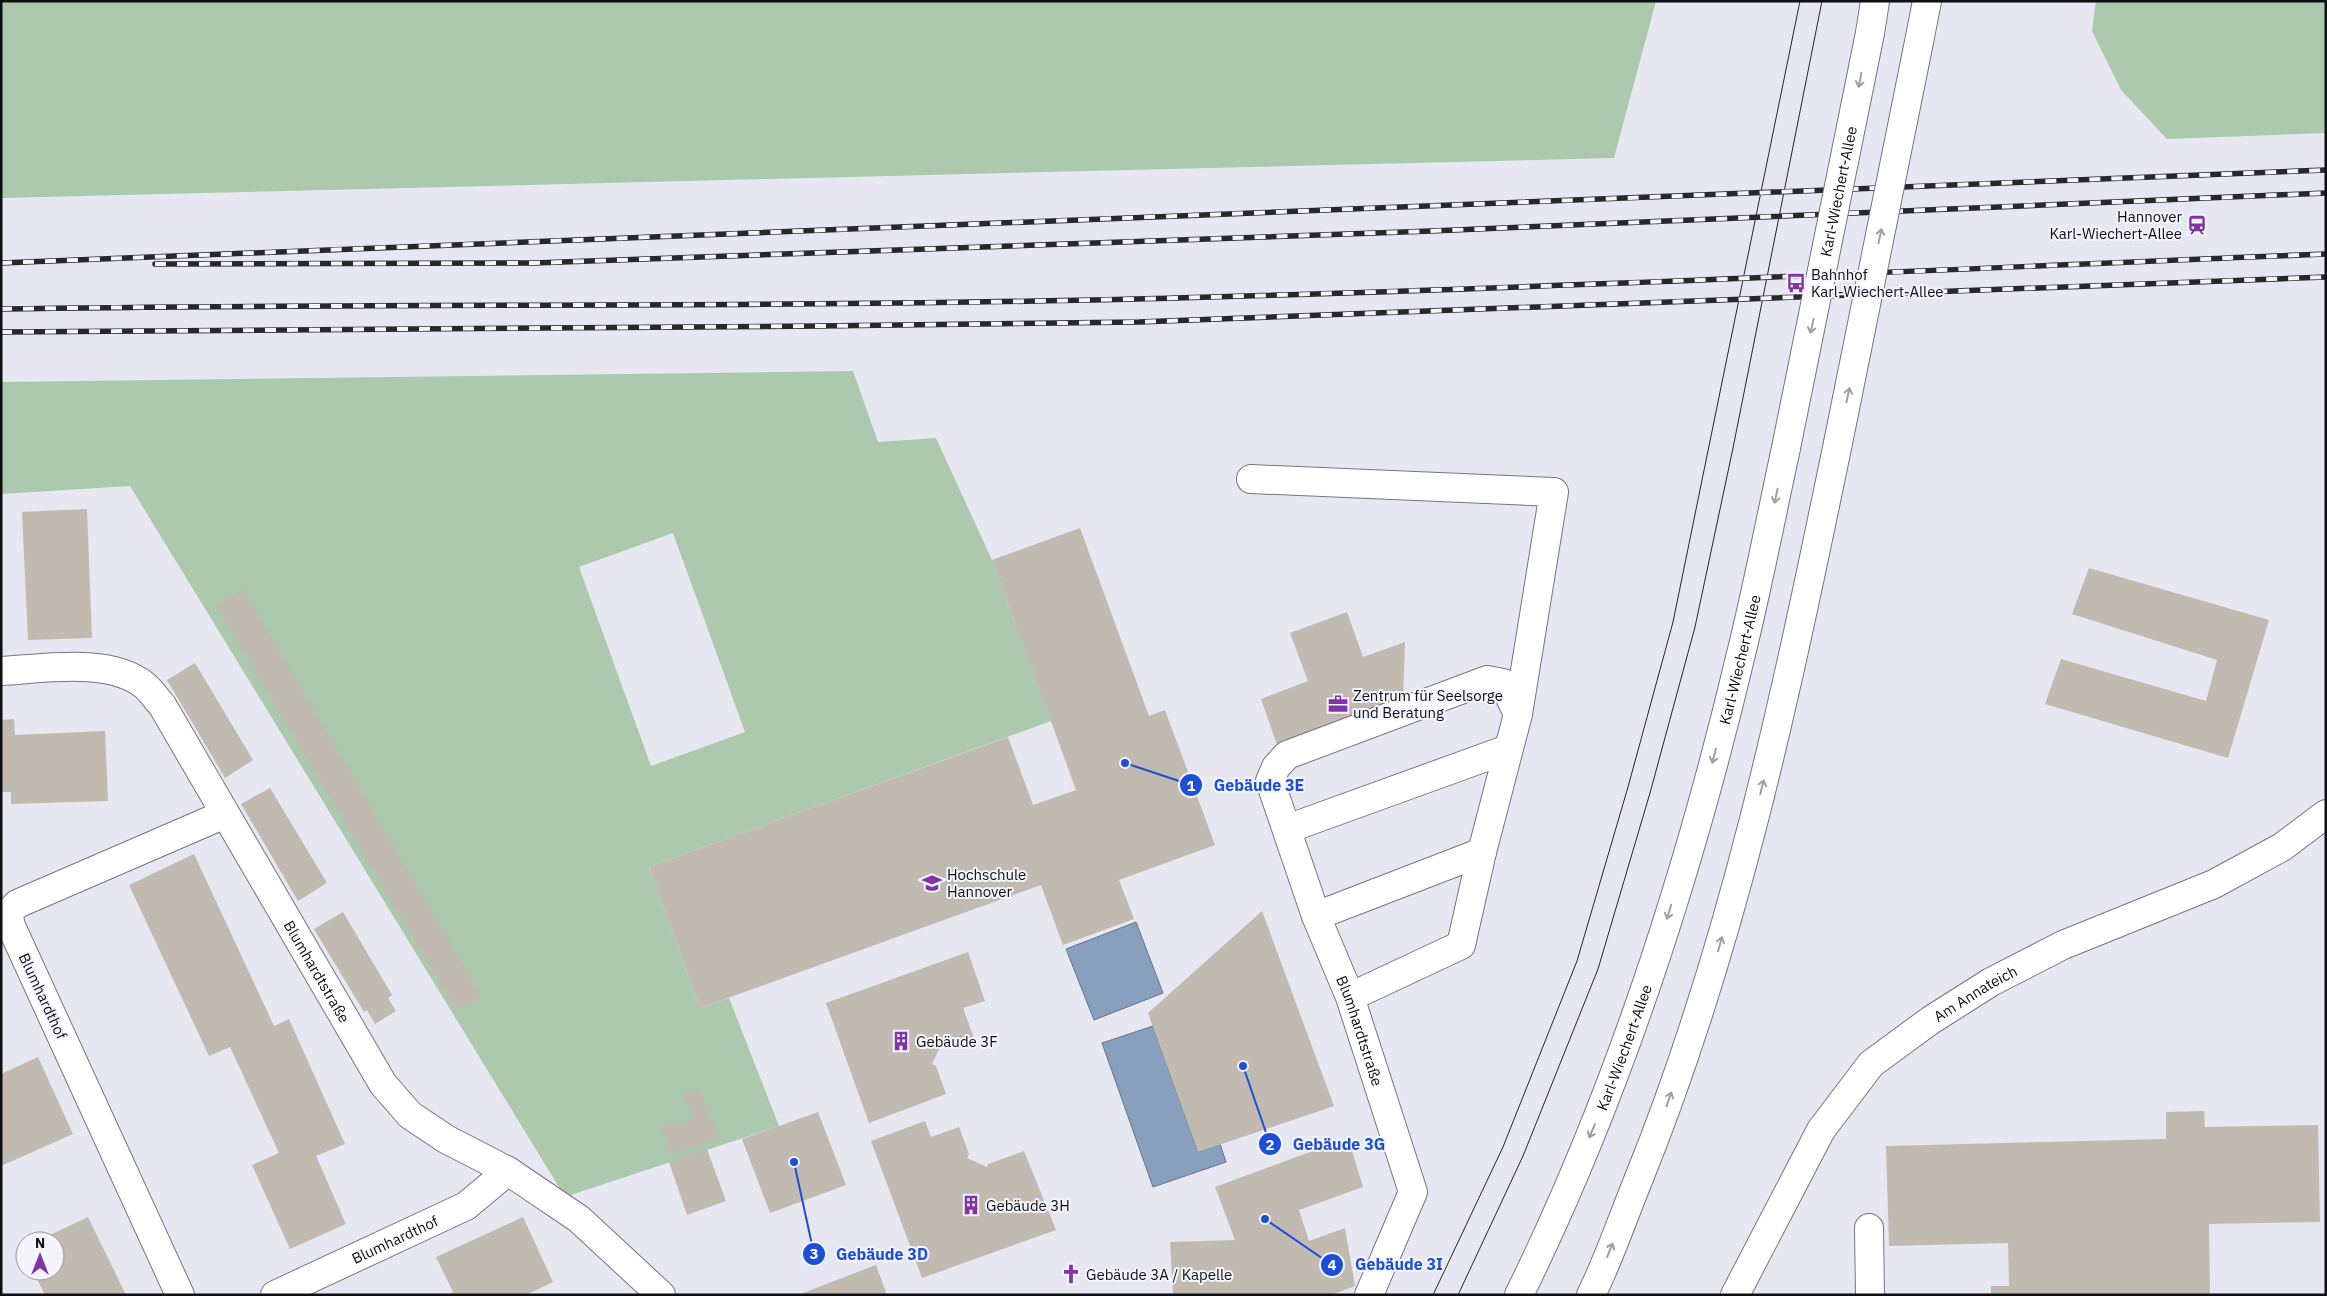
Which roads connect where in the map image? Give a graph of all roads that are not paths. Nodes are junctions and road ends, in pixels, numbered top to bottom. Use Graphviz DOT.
graph roads {
  1 [pos="1876,1"];
  2 [pos="1927,1"];
  3 [pos="1252,479"];
  4 [pos="1,670"];
  5 [pos="1518,714"];
  6 [pos="1508,749"];
  7 [pos="225,814"];
  8 [pos="2326,814"];
  9 [pos="1287,829"];
  10 [pos="1482,852"];
  11 [pos="1316,916"];
  12 [pos="1350,997"];
  13 [pos="508,1171"];
  14 [pos="1869,1228"];
  15 [pos="180,1295"];
  16 [pos="275,1295"];
  17 [pos="661,1295"];
  18 [pos="1369,1295"];
  19 [pos="1519,1295"];
  20 [pos="1591,1295"];
  21 [pos="1735,1295"];
  22 [pos="1870,1295"];
  1 -- 19 [label="main road, Karl-Wiechert-Allee, one-way, bridge"];
  20 -- 2 [label="main road, one-way, bridge"];
  3 -- 5 [label="main road"];
  4 -- 7 [label="main road, Blumhardtstraße"];
  5 -- 6 [label="main road"];
  5 -- 9 [label="main road, Blumhardtstraße"];
  6 -- 9 [label="main road"];
  6 -- 10 [label="main road"];
  7 -- 13 [label="main road, Blumhardtstraße"];
  7 -- 15 [label="main road, Blumhardthof"];
  8 -- 21 [label="main road, Am Annateich"];
  9 -- 11 [label="main road, Blumhardtstraße"];
  10 -- 11 [label="main road"];
  10 -- 12 [label="main road"];
  11 -- 12 [label="main road, Blumhardtstraße"];
  12 -- 18 [label="main road, Blumhardtstraße"];
  13 -- 16 [label="main road, Blumhardthof"];
  13 -- 17 [label="main road, Blumhardtstraße"];
  14 -- 22 [label="main road"];
}
